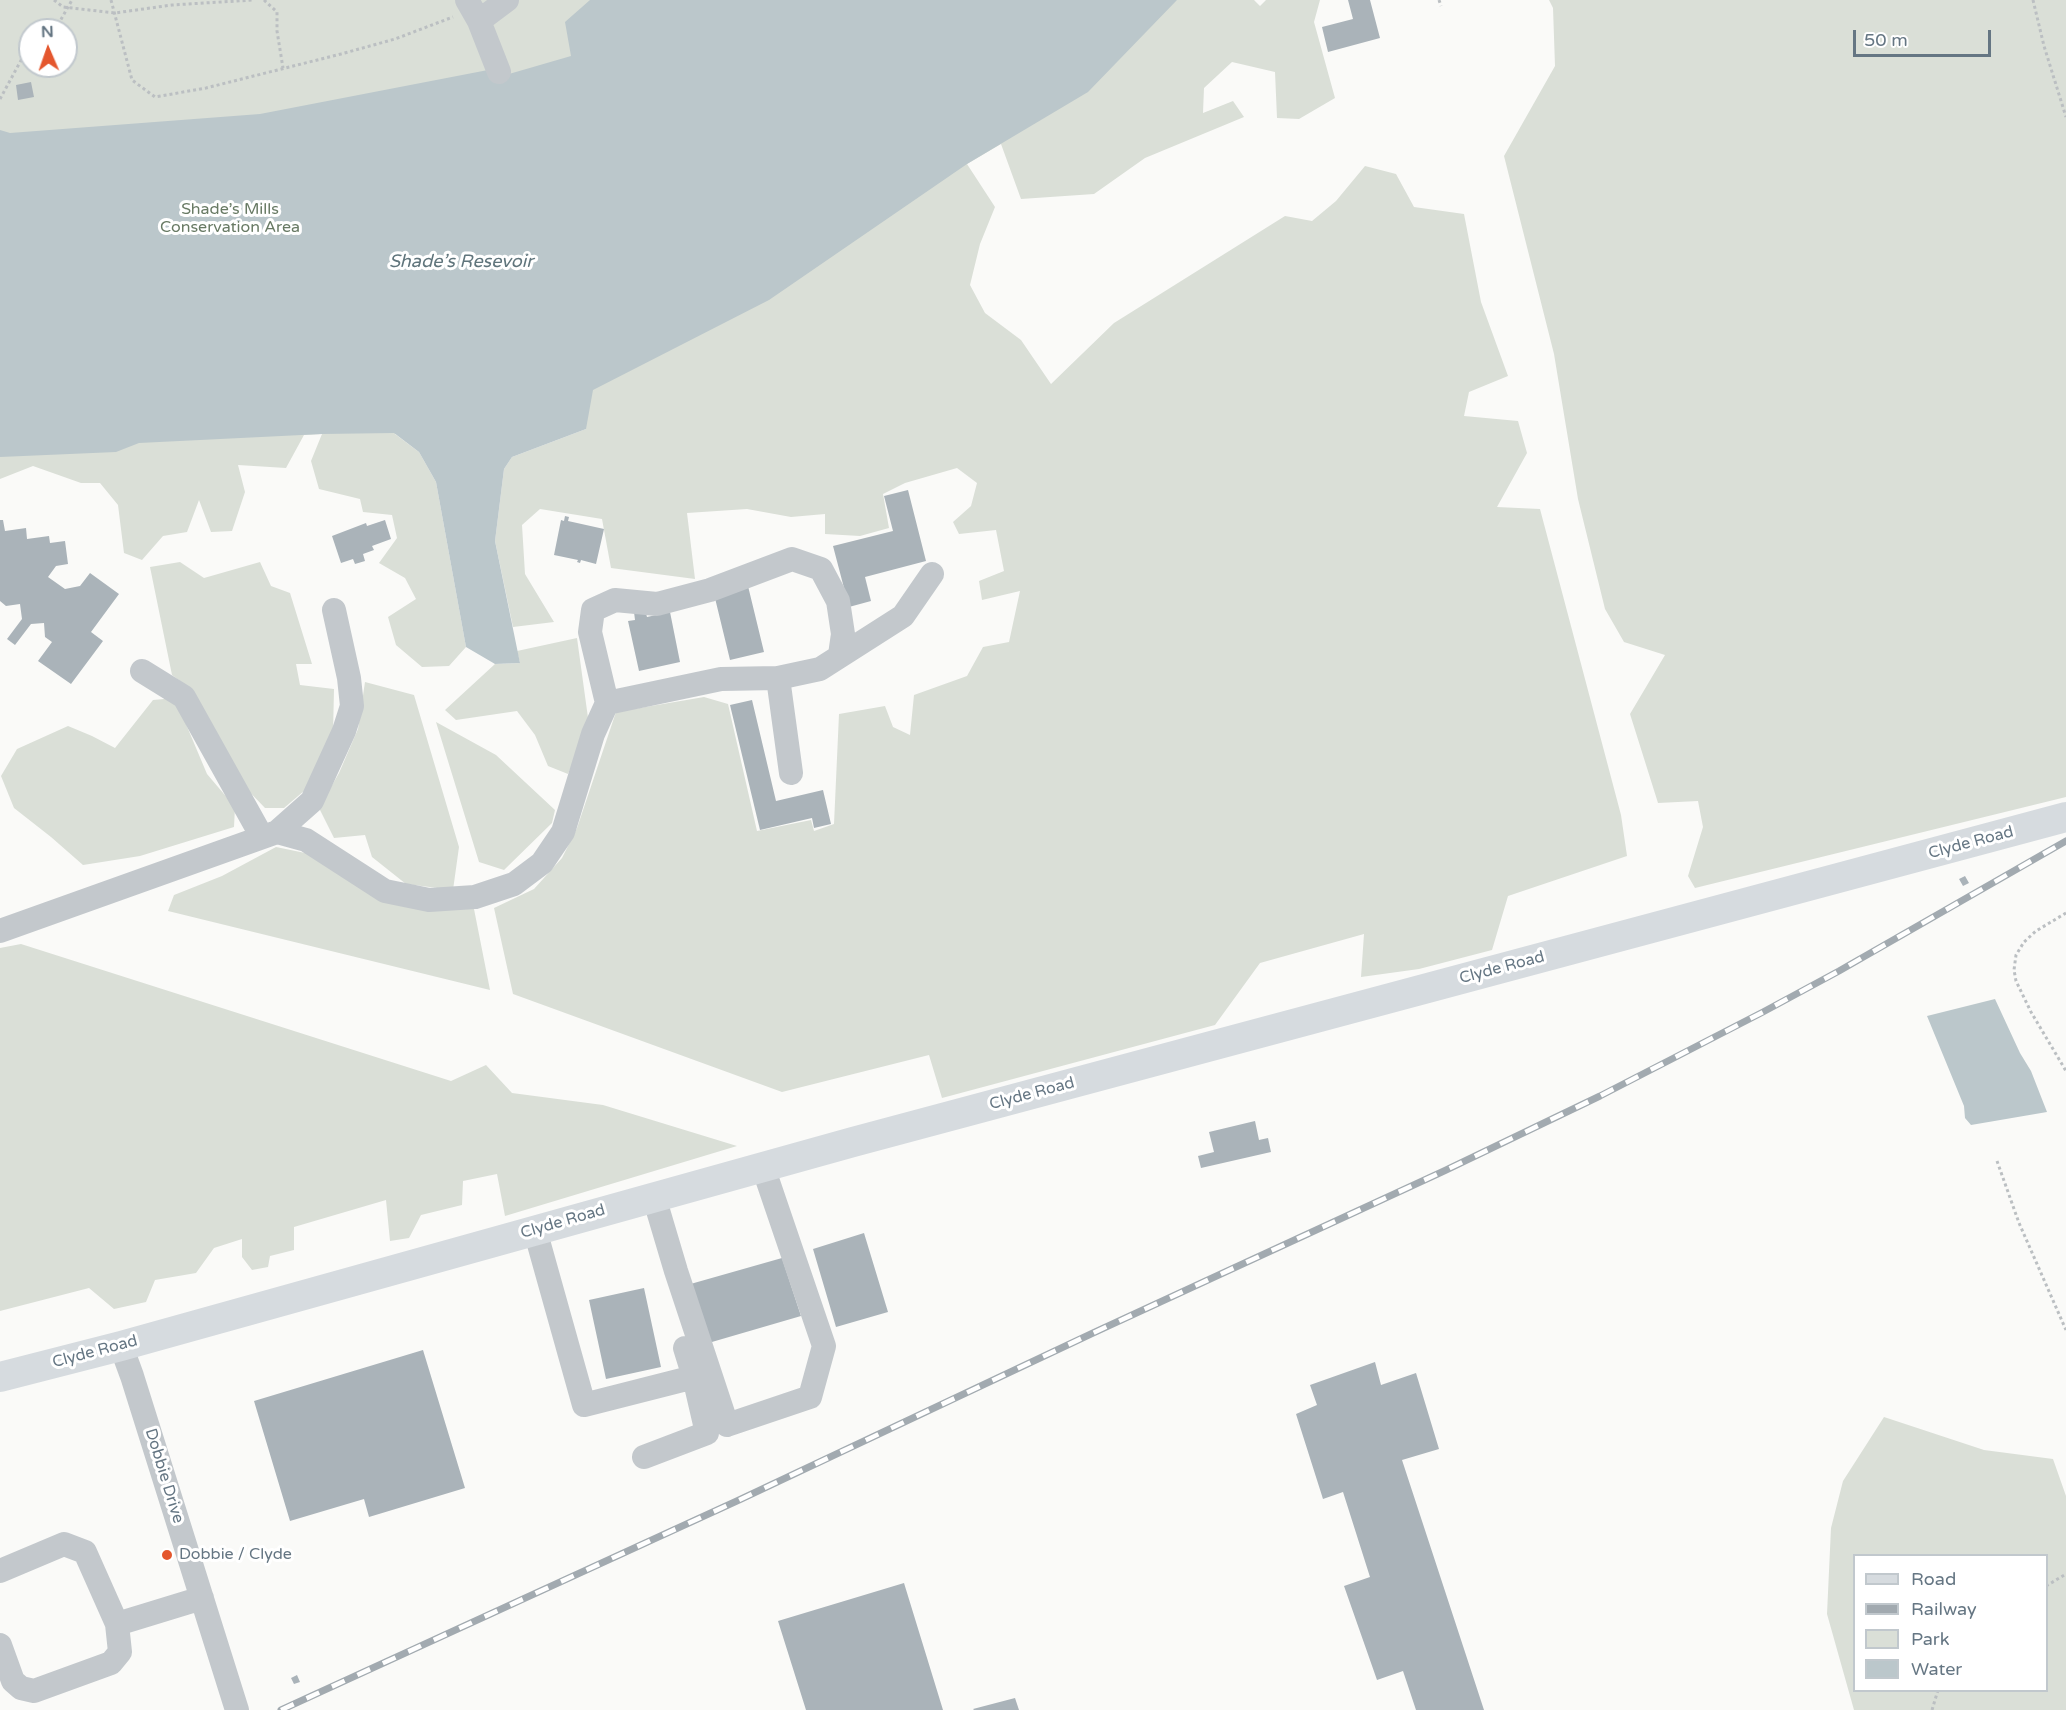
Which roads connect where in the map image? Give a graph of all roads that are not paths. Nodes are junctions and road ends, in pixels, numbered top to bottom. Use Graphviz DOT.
graph roads {
  1 [pos="467,0"];
  2 [pos="507,0"];
  3 [pos="479,21"];
  4 [pos="499,72"];
  5 [pos="932,573"];
  6 [pos="334,610"];
  7 [pos="840,655"];
  8 [pos="142,670"];
  9 [pos="778,678"];
  10 [pos="607,703"];
  11 [pos="791,773"];
  12 [pos="2066,818"];
  13 [pos="269,835"];
  14 [pos="0,931"];
  15 [pos="764,1167"];
  16 [pos="654,1197"];
  17 [pos="536,1230"];
  18 [pos="676,1270"];
  19 [pos="121,1346"];
  20 [pos="0,1377"];
  21 [pos="694,1377"];
  22 [pos="644,1457"];
  23 [pos="0,1571"];
  24 [pos="202,1598"];
  25 [pos="117,1624"];
  26 [pos="0,1645"];
  27 [pos="237,1710"];
  1 -- 3 [label="street"];
  2 -- 3 [label="street"];
  3 -- 4 [label="street"];
  5 -- 7 [label="street"];
  6 -- 13 [label="street"];
  7 -- 9 [label="street"];
  7 -- 10 [label="street"];
  8 -- 13 [label="street"];
  9 -- 10 [label="street"];
  9 -- 11 [label="street"];
  10 -- 13 [label="street"];
  12 -- 15 [label="main road, Clyde Road"];
  13 -- 14 [label="street"];
  15 -- 16 [label="main road, Clyde Road"];
  15 -- 18 [label="street"];
  16 -- 17 [label="main road, Clyde Road"];
  16 -- 18 [label="street"];
  17 -- 19 [label="main road, Clyde Road"];
  17 -- 21 [label="street"];
  18 -- 21 [label="street"];
  19 -- 20 [label="main road, Clyde Road"];
  19 -- 24 [label="street, Dobbie Drive"];
  21 -- 22 [label="street"];
  23 -- 25 [label="street"];
  24 -- 25 [label="street"];
  24 -- 27 [label="street, Dobbie Drive"];
  25 -- 26 [label="street"];
}
